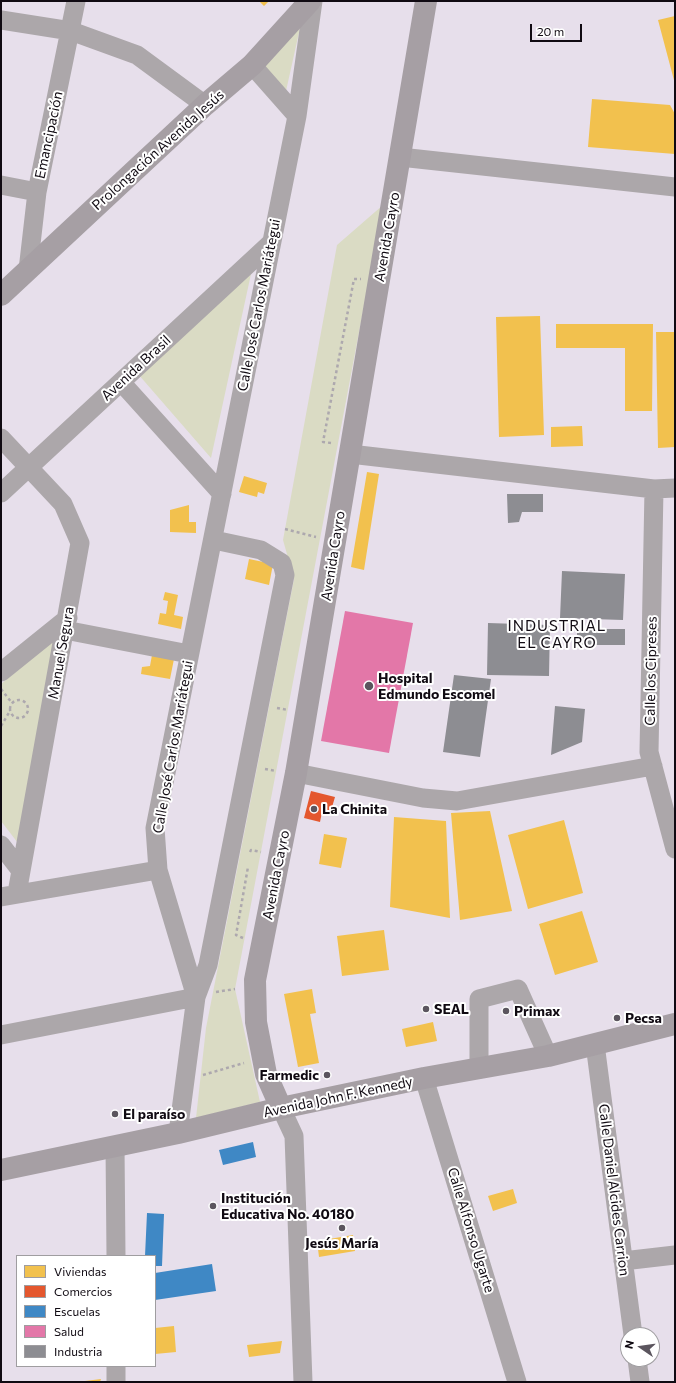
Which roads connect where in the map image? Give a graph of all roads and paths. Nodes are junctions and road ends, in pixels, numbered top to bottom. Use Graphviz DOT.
graph roads {
  1 [pos="76,1"];
  2 [pos="312,1"];
  3 [pos="426,1"];
  4 [pos="1,20"];
  5 [pos="71,32"];
  6 [pos="252,66"];
  7 [pos="205,105"];
  8 [pos="297,116"];
  9 [pos="400,157"];
  10 [pos="1,185"];
  11 [pos="675,187"];
  12 [pos="37,192"];
  13 [pos="272,242"];
  14 [pos="28,270"];
  15 [pos="354,279"];
  16 [pos="1,295"];
  17 [pos="121,382"];
  18 [pos="1,438"];
  19 [pos="323,442"];
  20 [pos="350,454"];
  21 [pos="28,469"];
  22 [pos="675,488"];
  23 [pos="654,489"];
  24 [pos="1,493"];
  25 [pos="222,494"];
  26 [pos="285,529"];
  27 [pos="310,535"];
  28 [pos="214,540"];
  29 [pos="66,624"];
  30 [pos="189,654"];
  31 [pos="1,672"];
  32 [pos="1,689"];
  33 [pos="12,703"];
  34 [pos="10,711"];
  35 [pos="1,726"];
  36 [pos="653,766"];
  37 [pos="269,770"];
  38 [pos="286,772"];
  39 [pos="1,845"];
  40 [pos="675,849"];
  41 [pos="251,850"];
  42 [pos="249,857"];
  43 [pos="248,865"];
  44 [pos="158,870"];
  45 [pos="21,871"];
  46 [pos="9,895"];
  47 [pos="236,935"];
  48 [pos="196,997"];
  49 [pos="675,1024"];
  50 [pos="1,1035"];
  51 [pos="595,1044"];
  52 [pos="548,1056"];
  53 [pos="251,1061"];
  54 [pos="478,1069"];
  55 [pos="200,1076"];
  56 [pos="424,1078"];
  57 [pos="282,1108"];
  58 [pos="178,1133"];
  59 [pos="116,1146"];
  60 [pos="1,1170"];
  61 [pos="116,1255"];
  62 [pos="675,1255"];
  63 [pos="622,1261"];
  64 [pos="632,1327"];
  65 [pos="116,1367"];
  66 [pos="638,1367"];
  67 [pos="116,1382"];
  68 [pos="303,1382"];
  69 [pos="517,1382"];
  70 [pos="640,1382"];
  1 -- 5 [label="street, Emancipación"];
  2 -- 6 [label="main road, Prolongación Avenida Jesús"];
  2 -- 8 [label="street, Calle José Carlos Mariátegui"];
  3 -- 9 [label="main road, Avenida Cayro"];
  4 -- 5 [label="street"];
  5 -- 7 [label="street"];
  5 -- 12 [label="street, Emancipación"];
  6 -- 7 [label="main road, Prolongación Avenida Jesús"];
  6 -- 8 [label="street"];
  7 -- 14 [label="main road, Prolongación Avenida Jesús"];
  8 -- 13 [label="street, Calle José Carlos Mariátegui"];
  9 -- 11 [label="street"];
  9 -- 20 [label="main road, Avenida Cayro"];
  10 -- 12 [label="street"];
  12 -- 14 [label="street, Emancipación"];
  13 -- 17 [label="street, Avenida Brasil"];
  13 -- 25 [label="street, Calle José Carlos Mariátegui"];
  14 -- 16 [label="main road, Prolongación Avenida Jesús"];
  15 -- 19 [label="path"];
  17 -- 21 [label="street, Avenida Brasil"];
  17 -- 25 [label="street"];
  18 -- 21 [label="street, Manuel Segura"];
  20 -- 23 [label="street"];
  20 -- 38 [label="main road, Avenida Cayro"];
  21 -- 24 [label="street, Avenida Brasil"];
  21 -- 29 [label="street, Manuel Segura"];
  22 -- 23 [label="street"];
  23 -- 36 [label="street, Calle los Cipreses"];
  25 -- 28 [label="street, Calle José Carlos Mariátegui"];
  26 -- 27 [label="path"];
  28 -- 30 [label="street, Calle José Carlos Mariátegui"];
  28 -- 48 [label="street"];
  29 -- 30 [label="street"];
  29 -- 31 [label="street"];
  29 -- 45 [label="street, Manuel Segura"];
  30 -- 44 [label="street, Calle José Carlos Mariátegui"];
  32 -- 33 [label="path"];
  33 -- 34 [label="path"];
  33 -- 34 [label="path"];
  34 -- 35 [label="path"];
  36 -- 38 [label="street"];
  36 -- 40 [label="street, Calle los Cipreses"];
  37 -- 38 [label="path"];
  38 -- 57 [label="main road, Avenida Cayro"];
  39 -- 45 [label="street"];
  41 -- 42 [label="path"];
  43 -- 47 [label="path"];
  44 -- 46 [label="street"];
  44 -- 48 [label="street, Calle José Carlos Mariátegui"];
  45 -- 46 [label="street, Manuel Segura"];
  48 -- 50 [label="street"];
  48 -- 58 [label="street"];
  49 -- 51 [label="main road, Avenida John F. Kennedy"];
  51 -- 52 [label="main road, Avenida John F. Kennedy"];
  51 -- 63 [label="street, Calle Daniel Alcides Carrion"];
  52 -- 54 [label="main road, Avenida John F. Kennedy"];
  52 -- 54 [label="street"];
  53 -- 55 [label="path"];
  54 -- 56 [label="main road, Avenida John F. Kennedy"];
  56 -- 57 [label="main road, Avenida John F. Kennedy"];
  56 -- 69 [label="street, Calle Alfonso Ugarte"];
  57 -- 58 [label="main road, Avenida John F. Kennedy"];
  57 -- 68 [label="street"];
  58 -- 59 [label="main road, Avenida John F. Kennedy"];
  59 -- 60 [label="main road, Avenida John F. Kennedy"];
  59 -- 61 [label="street"];
  62 -- 63 [label="street"];
  63 -- 64 [label="street, Calle Daniel Alcides Carrion"];
  65 -- 67 [label="street"];
  66 -- 70 [label="street"];
}
